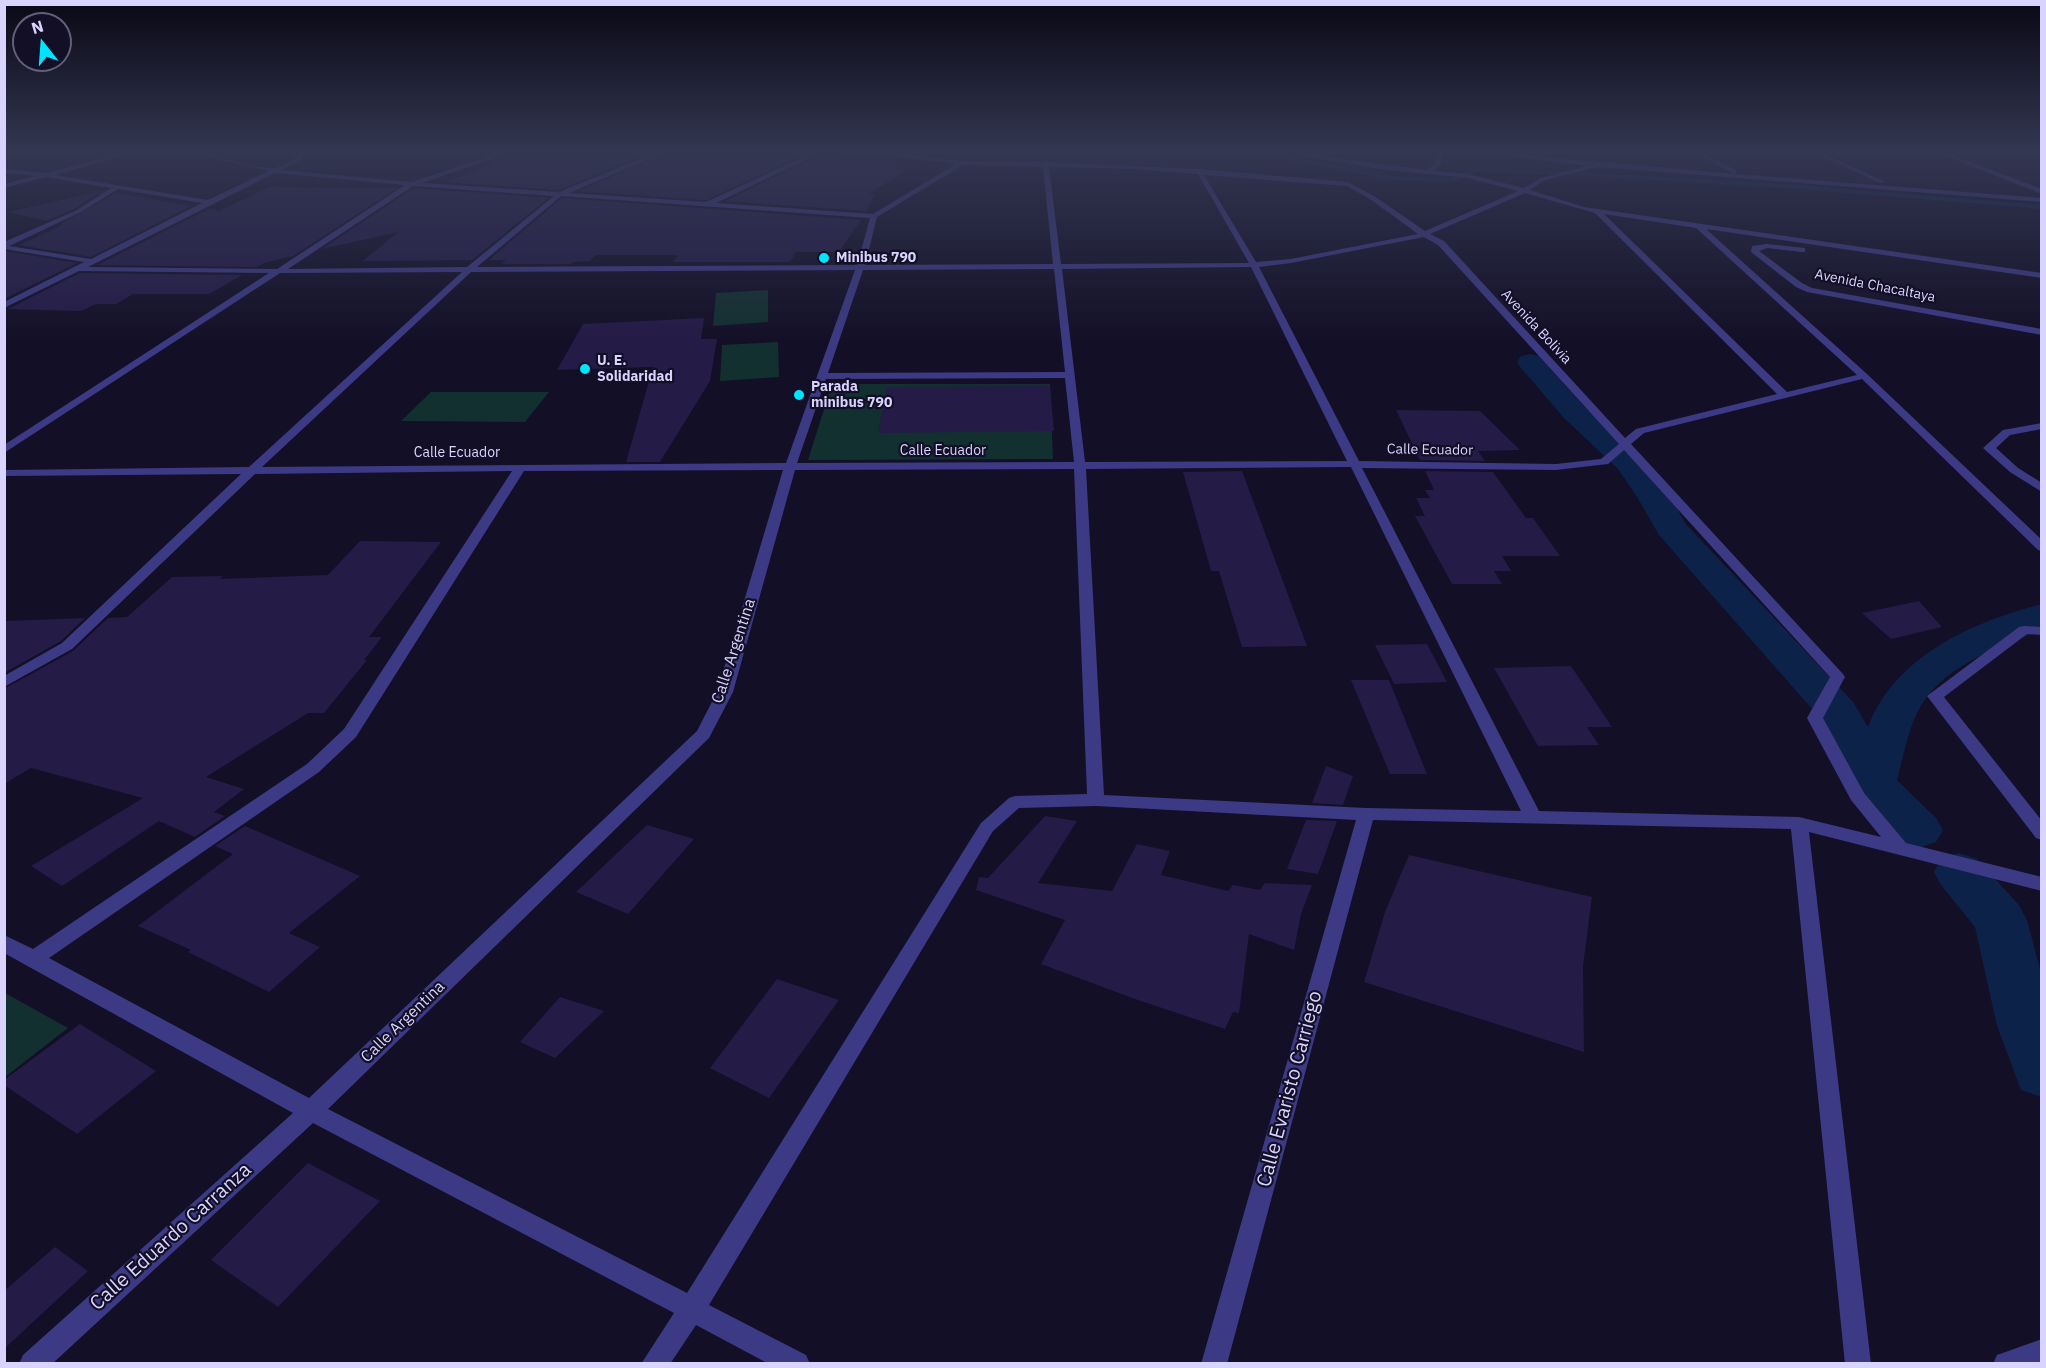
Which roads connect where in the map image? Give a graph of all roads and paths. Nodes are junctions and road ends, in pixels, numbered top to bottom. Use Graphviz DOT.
graph roads {
  1 [pos="874,216"];
  2 [pos="68,217"];
  3 [pos="180,217"];
  4 [pos="361,217"];
  5 [pos="533,217"];
  6 [pos="1052,217"];
  7 [pos="1226,217"];
  8 [pos="1398,217"];
  9 [pos="1464,217"];
  10 [pos="1603,217"];
  11 [pos="1641,217"];
  12 [pos="1696,224"];
  13 [pos="1422,235"];
  14 [pos="4,246"];
  15 [pos="92,261"];
  16 [pos="1254,265"];
  17 [pos="1057,266"];
  18 [pos="79,268"];
  19 [pos="860,268"];
  20 [pos="469,270"];
  21 [pos="277,271"];
  22 [pos="2042,276"];
  23 [pos="2042,286"];
  24 [pos="4,306"];
  25 [pos="2042,332"];
  26 [pos="821,375"];
  27 [pos="1070,375"];
  28 [pos="1864,376"];
  29 [pos="1785,396"];
  30 [pos="2042,426"];
  31 [pos="1626,444"];
  32 [pos="4,450"];
  33 [pos="1353,464"];
  34 [pos="1080,465"];
  35 [pos="790,467"];
  36 [pos="520,468"];
  37 [pos="252,470"];
  38 [pos="4,473"];
  39 [pos="2042,489"];
  40 [pos="2042,547"];
  41 [pos="2042,631"];
  42 [pos="4,683"];
  43 [pos="1096,800"];
  44 [pos="1366,814"];
  45 [pos="1533,817"];
  46 [pos="1799,823"];
  47 [pos="2042,834"];
  48 [pos="1900,848"];
  49 [pos="2042,884"];
  50 [pos="4,943"];
  51 [pos="35,958"];
  52 [pos="311,1111"];
  53 [pos="693,1309"];
  54 [pos="2042,1352"];
  55 [pos="32,1364"];
  56 [pos="654,1364"];
  57 [pos="797,1364"];
  58 [pos="1214,1364"];
  59 [pos="1858,1364"];
  60 [pos="2006,1364"];
  1 -- 19 [label="street, Calle Argentina"];
  2 -- 14 [label="street"];
  3 -- 15 [label="street"];
  4 -- 21 [label="street"];
  5 -- 20 [label="street"];
  6 -- 17 [label="street"];
  7 -- 16 [label="street"];
  8 -- 13 [label="street, Avenida Bolivia"];
  9 -- 13 [label="street"];
  10 -- 29 [label="street"];
  11 -- 12 [label="street, Avenida Chacaltaya"];
  12 -- 22 [label="street, Avenida Chacaltaya"];
  12 -- 28 [label="street"];
  13 -- 16 [label="street"];
  13 -- 31 [label="street, Avenida Bolivia"];
  14 -- 15 [label="street"];
  15 -- 18 [label="street"];
  16 -- 17 [label="street"];
  16 -- 33 [label="street"];
  17 -- 19 [label="street"];
  17 -- 27 [label="street"];
  18 -- 21 [label="street"];
  18 -- 24 [label="street"];
  19 -- 20 [label="street"];
  19 -- 26 [label="street, Calle Argentina"];
  20 -- 21 [label="street"];
  20 -- 37 [label="street"];
  21 -- 32 [label="street"];
  23 -- 25 [label="street, Avenida Chacaltaya"];
  26 -- 27 [label="street"];
  26 -- 35 [label="street, Calle Argentina"];
  27 -- 34 [label="street"];
  28 -- 29 [label="street, Calle Ecuador"];
  28 -- 40 [label="street"];
  29 -- 31 [label="street, Calle Ecuador"];
  30 -- 39 [label="street"];
  31 -- 33 [label="street, Calle Ecuador"];
  31 -- 48 [label="street, Avenida Bolivia"];
  33 -- 34 [label="street, Calle Ecuador"];
  33 -- 45 [label="street"];
  34 -- 35 [label="street, Calle Ecuador"];
  34 -- 43 [label="street"];
  35 -- 36 [label="street, Calle Ecuador"];
  35 -- 52 [label="street, Calle Argentina"];
  36 -- 37 [label="street, Calle Ecuador"];
  36 -- 51 [label="street"];
  37 -- 38 [label="street, Calle Ecuador"];
  37 -- 42 [label="street"];
  41 -- 47 [label="street"];
  43 -- 44 [label="street"];
  43 -- 53 [label="street"];
  44 -- 45 [label="street"];
  44 -- 58 [label="street, Calle Evaristo Carriego"];
  45 -- 46 [label="street"];
  46 -- 48 [label="street"];
  46 -- 59 [label="street"];
  48 -- 49 [label="street"];
  50 -- 51 [label="street"];
  51 -- 52 [label="street"];
  52 -- 53 [label="street"];
  52 -- 55 [label="street, Calle Eduardo Carranza"];
  53 -- 56 [label="street"];
  53 -- 57 [label="street"];
  54 -- 60 [label="street"];
}
